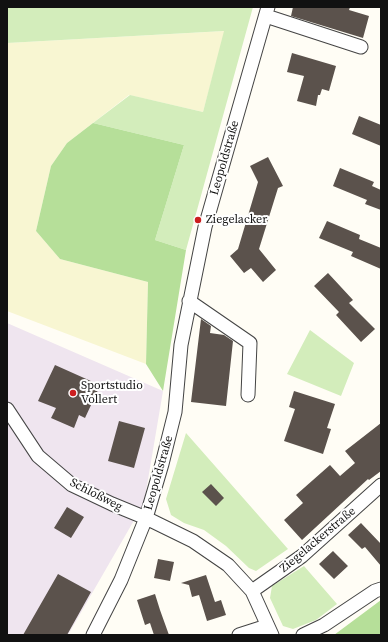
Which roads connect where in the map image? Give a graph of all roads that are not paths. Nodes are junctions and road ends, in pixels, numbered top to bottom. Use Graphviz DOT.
graph roads {
  1 [pos="267,12"];
  2 [pos="362,47"];
  3 [pos="189,301"];
  4 [pos="248,395"];
  5 [pos="7,409"];
  6 [pos="381,486"];
  7 [pos="146,518"];
  8 [pos="381,589"];
  9 [pos="252,591"];
  10 [pos="270,631"];
  11 [pos="93,635"];
  12 [pos="239,635"];
  13 [pos="303,635"];
  1 -- 2 [label="street, Leopoldstraße"];
  1 -- 3 [label="street, Leopoldstraße"];
  3 -- 4 [label="street"];
  3 -- 7 [label="street, Leopoldstraße"];
  5 -- 7 [label="street, Schloßweg"];
  6 -- 9 [label="street, Ziegelackerstraße"];
  7 -- 9 [label="street, Schloßweg"];
  7 -- 11 [label="street, Leopoldstraße"];
  8 -- 13 [label="street"];
  9 -- 10 [label="street, Schloßweg"];
  10 -- 12 [label="street"];
}
